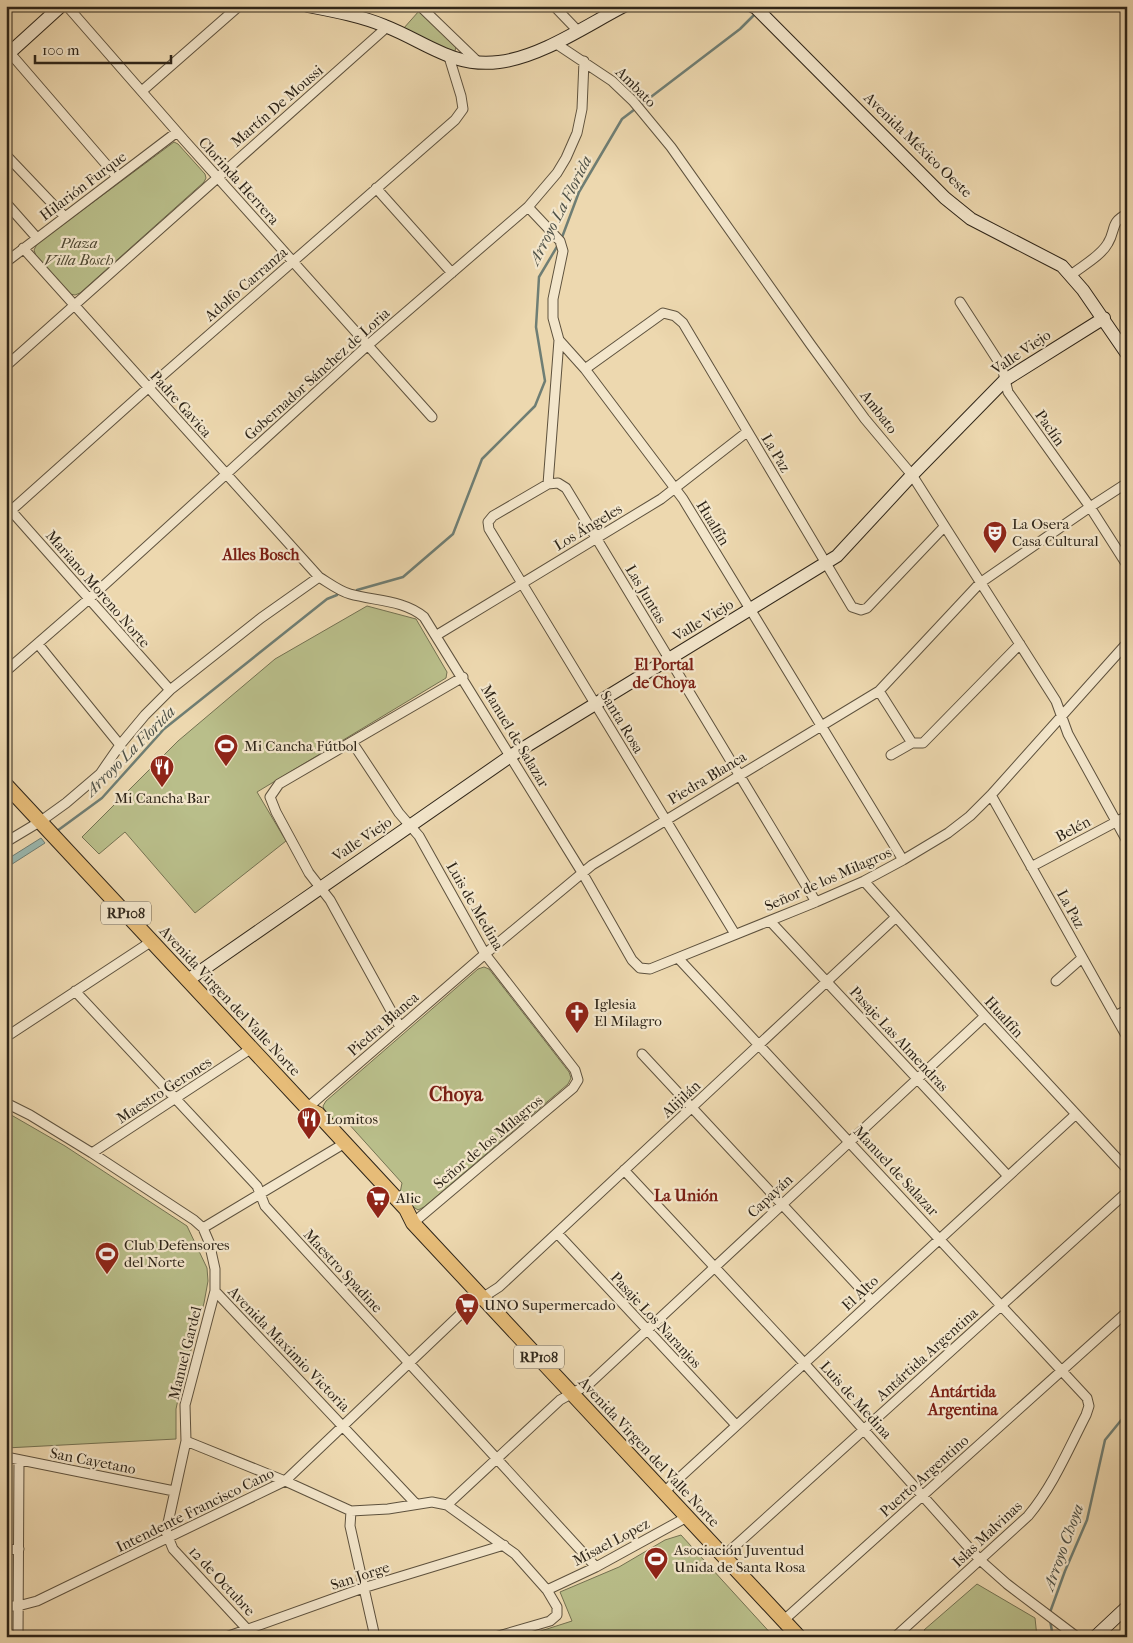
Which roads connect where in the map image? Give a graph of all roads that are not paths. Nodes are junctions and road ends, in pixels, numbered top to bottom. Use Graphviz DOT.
graph roads {
  1 [pos="61,6"];
  2 [pos="67,6"];
  3 [pos="239,6"];
  4 [pos="308,6"];
  5 [pos="420,6"];
  6 [pos="554,6"];
  7 [pos="624,6"];
  8 [pos="755,7"];
  9 [pos="325,8"];
  10 [pos="387,27"];
  11 [pos="578,30"];
  12 [pos="555,43"];
  13 [pos="8,54"];
  14 [pos="449,57"];
  15 [pos="584,61"];
  16 [pos="478,62"];
  17 [pos="142,92"];
  18 [pos="177,132"];
  19 [pos="6,155"];
  20 [pos="117,177"];
  21 [pos="217,177"];
  22 [pos="376,188"];
  23 [pos="6,203"];
  24 [pos="528,207"];
  25 [pos="1127,214"];
  26 [pos="65,217"];
  27 [pos="37,238"];
  28 [pos="23,248"];
  29 [pos="293,261"];
  30 [pos="6,262"];
  31 [pos="452,274"];
  32 [pos="1071,275"];
  33 [pos="960,302"];
  34 [pos="74,305"];
  35 [pos="1104,318"];
  36 [pos="559,340"];
  37 [pos="368,345"];
  38 [pos="1127,354"];
  39 [pos="6,366"];
  40 [pos="585,369"];
  41 [pos="1005,380"];
  42 [pos="148,388"];
  43 [pos="432,417"];
  44 [pos="747,432"];
  45 [pos="226,475"];
  46 [pos="912,475"];
  47 [pos="548,484"];
  48 [pos="1127,484"];
  49 [pos="674,488"];
  50 [pos="1090,507"];
  51 [pos="8,510"];
  52 [pos="944,527"];
  53 [pos="596,538"];
  54 [pos="826,564"];
  55 [pos="1127,565"];
  56 [pos="319,577"];
  57 [pos="521,583"];
  58 [pos="980,583"];
  59 [pos="90,598"];
  60 [pos="749,610"];
  61 [pos="437,635"];
  62 [pos="1127,643"];
  63 [pos="38,644"];
  64 [pos="1020,644"];
  65 [pos="668,659"];
  66 [pos="6,671"];
  67 [pos="463,677"];
  68 [pos="170,690"];
  69 [pos="879,691"];
  70 [pos="595,704"];
  71 [pos="1061,716"];
  72 [pos="821,726"];
  73 [pos="352,742"];
  74 [pos="912,743"];
  75 [pos="120,745"];
  76 [pos="512,755"];
  77 [pos="891,755"];
  78 [pos="739,775"];
  79 [pos="6,784"];
  80 [pos="991,795"];
  81 [pos="1127,816"];
  82 [pos="664,820"];
  83 [pos="1117,822"];
  84 [pos="44,825"];
  85 [pos="410,826"];
  86 [pos="1127,840"];
  87 [pos="6,842"];
  88 [pos="903,860"];
  89 [pos="1031,867"];
  90 [pos="583,874"];
  91 [pos="864,881"];
  92 [pos="320,887"];
  93 [pos="816,902"];
  94 [pos="896,917"];
  95 [pos="770,921"];
  96 [pos="735,934"];
  97 [pos="152,941"];
  98 [pos="485,954"];
  99 [pos="678,958"];
  100 [pos="1082,958"];
  101 [pos="640,968"];
  102 [pos="188,980"];
  103 [pos="827,981"];
  104 [pos="1056,981"];
  105 [pos="75,991"];
  106 [pos="1127,1010"];
  107 [pos="985,1016"];
  108 [pos="1115,1016"];
  109 [pos="400,1027"];
  110 [pos="6,1037"];
  111 [pos="1127,1037"];
  112 [pos="759,1044"];
  113 [pos="252,1048"];
  114 [pos="642,1054"];
  115 [pos="917,1079"];
  116 [pos="578,1080"];
  117 [pos="176,1099"];
  118 [pos="6,1103"];
  119 [pos="692,1107"];
  120 [pos="307,1108"];
  121 [pos="1075,1115"];
  122 [pos="850,1141"];
  123 [pos="342,1146"];
  124 [pos="92,1153"];
  125 [pos="1127,1169"];
  126 [pos="624,1170"];
  127 [pos="1008,1176"];
  128 [pos="1127,1192"];
  129 [pos="260,1195"];
  130 [pos="782,1204"];
  131 [pos="414,1223"];
  132 [pos="203,1228"];
  133 [pos="557,1233"];
  134 [pos="940,1239"];
  135 [pos="714,1267"];
  136 [pos="215,1291"];
  137 [pos="482,1297"];
  138 [pos="872,1301"];
  139 [pos="1001,1306"];
  140 [pos="1127,1312"];
  141 [pos="646,1330"];
  142 [pos="804,1363"];
  143 [pos="410,1364"];
  144 [pos="1062,1371"];
  145 [pos="571,1392"];
  146 [pos="1089,1406"];
  147 [pos="736,1425"];
  148 [pos="344,1426"];
  149 [pos="864,1430"];
  150 [pos="186,1441"];
  151 [pos="6,1457"];
  152 [pos="497,1458"];
  153 [pos="19,1460"];
  154 [pos="285,1481"];
  155 [pos="174,1491"];
  156 [pos="664,1492"];
  157 [pos="923,1496"];
  158 [pos="416,1504"];
  159 [pos="446,1505"];
  160 [pos="351,1511"];
  161 [pos="687,1516"];
  162 [pos="169,1539"];
  163 [pos="504,1545"];
  164 [pos="19,1549"];
  165 [pos="6,1550"];
  166 [pos="724,1556"];
  167 [pos="980,1560"];
  168 [pos="596,1567"];
  169 [pos="363,1588"];
  170 [pos="547,1590"];
  171 [pos="6,1606"];
  172 [pos="18,1606"];
  173 [pos="1127,1607"];
  174 [pos="784,1620"];
  175 [pos="247,1629"];
  176 [pos="18,1637"];
  177 [pos="226,1637"];
  178 [pos="260,1637"];
  179 [pos="375,1637"];
  180 [pos="495,1637"];
  181 [pos="800,1637"];
  182 [pos="895,1637"];
  183 [pos="1077,1637"];
  184 [pos="1096,1637"];
  1 -- 13 [label="street"];
  2 -- 17 [label="street, Clorinda Herrera"];
  3 -- 17 [label="street"];
  4 -- 9 [label="street"];
  5 -- 16 [label="street"];
  6 -- 11 [label="street"];
  7 -- 11 [label="street"];
  8 -- 32 [label="street, Avenida México Oeste"];
  9 -- 10 [label="street"];
  10 -- 14 [label="street"];
  10 -- 21 [label="street, Martín De Moussi"];
  11 -- 12 [label="street"];
  12 -- 15 [label="street, Ambato"];
  12 -- 16 [label="street"];
  13 -- 20 [label="street"];
  14 -- 16 [label="street"];
  14 -- 22 [label="street, Adolfo Carranza"];
  15 -- 24 [label="street, Gobernador Sánchez de Loria"];
  15 -- 46 [label="street, Ambato"];
  17 -- 18 [label="street, Clorinda Herrera"];
  18 -- 20 [label="street, Hilarión Furque"];
  18 -- 21 [label="street, Clorinda Herrera"];
  19 -- 26 [label="street"];
  20 -- 26 [label="street, Hilarión Furque"];
  21 -- 29 [label="street, Clorinda Herrera"];
  21 -- 34 [label="street, Martín De Moussi"];
  22 -- 29 [label="street, Adolfo Carranza"];
  22 -- 31 [label="street"];
  23 -- 27 [label="street"];
  24 -- 31 [label="street, Gobernador Sánchez de Loria"];
  24 -- 36 [label="street"];
  25 -- 32 [label="street"];
  26 -- 27 [label="street, Hilarión Furque"];
  27 -- 28 [label="street, Hilarión Furque"];
  28 -- 30 [label="street, Hilarión Furque"];
  28 -- 34 [label="street, Padre Gavica"];
  29 -- 37 [label="street, Clorinda Herrera"];
  29 -- 42 [label="street, Adolfo Carranza"];
  31 -- 37 [label="street, Gobernador Sánchez de Loria"];
  32 -- 35 [label="street, Avenida México Oeste"];
  33 -- 41 [label="street, Paclín"];
  34 -- 39 [label="street, Martín De Moussi"];
  34 -- 42 [label="street, Padre Gavica"];
  35 -- 38 [label="street, Avenida México Oeste"];
  35 -- 41 [label="street, Valle Viejo"];
  36 -- 40 [label="street, Hualfín"];
  36 -- 47 [label="street"];
  37 -- 43 [label="street, Clorinda Herrera"];
  37 -- 45 [label="street, Gobernador Sánchez de Loria"];
  40 -- 44 [label="street, La Paz"];
  40 -- 49 [label="street, Hualfín"];
  41 -- 46 [label="street, Valle Viejo"];
  41 -- 50 [label="street, Paclín"];
  42 -- 45 [label="street, Padre Gavica"];
  42 -- 51 [label="street, Adolfo Carranza"];
  44 -- 49 [label="street, Los Ángeles"];
  44 -- 54 [label="street, La Paz"];
  45 -- 56 [label="street, Padre Gavica"];
  45 -- 59 [label="street, Gobernador Sánchez de Loria"];
  46 -- 52 [label="street, Ambato"];
  46 -- 54 [label="street, Valle Viejo"];
  47 -- 53 [label="street, Las Juntas"];
  47 -- 57 [label="street, Santa Rosa"];
  48 -- 50 [label="street, Piedra Blanca"];
  49 -- 53 [label="street, Los Ángeles"];
  49 -- 60 [label="street, Hualfín"];
  50 -- 55 [label="street, Paclín"];
  50 -- 58 [label="street, Piedra Blanca"];
  51 -- 59 [label="street, Mariano Moreno Norte"];
  52 -- 54 [label="street, La Paz"];
  52 -- 58 [label="street, Ambato"];
  53 -- 57 [label="street, Los Ángeles"];
  53 -- 65 [label="street, Las Juntas"];
  54 -- 60 [label="street, Valle Viejo"];
  56 -- 61 [label="street, Manuel de Salazar"];
  56 -- 68 [label="street"];
  57 -- 61 [label="street, Los Ángeles"];
  57 -- 70 [label="street, Santa Rosa"];
  58 -- 64 [label="street, Ambato"];
  58 -- 69 [label="street, Piedra Blanca"];
  59 -- 63 [label="street, Gobernador Sánchez de Loria"];
  59 -- 68 [label="street, Mariano Moreno Norte"];
  60 -- 65 [label="street, Valle Viejo"];
  60 -- 72 [label="street, Hualfín"];
  61 -- 67 [label="street, Manuel de Salazar"];
  62 -- 71 [label="street, Señor de los Milagros"];
  63 -- 66 [label="street, Gobernador Sánchez de Loria"];
  63 -- 75 [label="street"];
  64 -- 71 [label="street, Ambato"];
  64 -- 74 [label="street"];
  65 -- 70 [label="street, Valle Viejo"];
  65 -- 78 [label="street, Las Juntas"];
  67 -- 73 [label="street"];
  67 -- 76 [label="street, Manuel de Salazar"];
  68 -- 75 [label="street"];
  69 -- 72 [label="street, Piedra Blanca"];
  69 -- 74 [label="street"];
  70 -- 76 [label="street, Valle Viejo"];
  70 -- 82 [label="street, Santa Rosa"];
  71 -- 80 [label="street, Señor de los Milagros"];
  71 -- 83 [label="street, Ambato"];
  72 -- 78 [label="street, Piedra Blanca"];
  72 -- 88 [label="street, Hualfín"];
  73 -- 85 [label="street, Luis de Medina"];
  73 -- 92 [label="street"];
  74 -- 77 [label="street"];
  75 -- 84 [label="street"];
  76 -- 85 [label="street, Valle Viejo"];
  76 -- 90 [label="street, Manuel de Salazar"];
  78 -- 82 [label="street, Piedra Blanca"];
  78 -- 93 [label="street, Las Juntas"];
  79 -- 84 [label="main road, Avenida Virgen del Valle Norte / RP108"];
  80 -- 88 [label="street, Señor de los Milagros"];
  80 -- 89 [label="street, La Paz"];
  81 -- 83 [label="street, Belén"];
  82 -- 90 [label="street, Piedra Blanca"];
  82 -- 96 [label="street, Santa Rosa"];
  83 -- 86 [label="street, Ambato"];
  83 -- 89 [label="street, Belén"];
  84 -- 87 [label="street"];
  84 -- 97 [label="main road, Avenida Virgen del Valle Norte / RP108"];
  85 -- 92 [label="street, Valle Viejo"];
  85 -- 98 [label="street, Luis de Medina"];
  88 -- 91 [label="street, Señor de los Milagros"];
  89 -- 100 [label="street, La Paz"];
  90 -- 98 [label="street, Piedra Blanca"];
  90 -- 101 [label="street, Manuel de Salazar"];
  91 -- 93 [label="street, Señor de los Milagros"];
  91 -- 94 [label="street, Hualfín"];
  92 -- 102 [label="street, Valle Viejo"];
  92 -- 109 [label="street"];
  93 -- 95 [label="street, Señor de los Milagros"];
  94 -- 103 [label="street, Alijilán"];
  94 -- 107 [label="street, Hualfín"];
  95 -- 96 [label="street, Señor de los Milagros"];
  95 -- 103 [label="street, Pasaje Las Almendras"];
  96 -- 99 [label="street, Señor de los Milagros"];
  97 -- 102 [label="main road, Avenida Virgen del Valle Norte / RP108"];
  97 -- 105 [label="street"];
  98 -- 109 [label="street, Piedra Blanca"];
  98 -- 116 [label="street, Luis de Medina"];
  99 -- 101 [label="street, Señor de los Milagros"];
  99 -- 112 [label="street, Manuel de Salazar"];
  100 -- 104 [label="street"];
  100 -- 108 [label="street, La Paz"];
  102 -- 113 [label="main road, Avenida Virgen del Valle Norte / RP108"];
  103 -- 112 [label="street, Alijilán"];
  103 -- 115 [label="street, Pasaje Las Almendras"];
  105 -- 110 [label="street"];
  105 -- 117 [label="street, Maestro Spadine"];
  106 -- 108 [label="street"];
  107 -- 115 [label="street, Capayán"];
  107 -- 121 [label="street, Hualfín"];
  108 -- 111 [label="street, La Paz"];
  109 -- 120 [label="street, Piedra Blanca"];
  112 -- 119 [label="street, Alijilán"];
  112 -- 122 [label="street, Manuel de Salazar"];
  113 -- 117 [label="street, Maestro Gerones"];
  113 -- 120 [label="main road, Avenida Virgen del Valle Norte / RP108"];
  114 -- 119 [label="street"];
  115 -- 122 [label="street, Capayán"];
  115 -- 127 [label="street, Pasaje Las Almendras"];
  116 -- 131 [label="street, Señor de los Milagros"];
  117 -- 124 [label="street, Maestro Gerones"];
  117 -- 129 [label="street, Maestro Spadine"];
  118 -- 124 [label="street"];
  119 -- 126 [label="street, Alijilán"];
  119 -- 130 [label="street"];
  120 -- 123 [label="main road, Avenida Virgen del Valle Norte / RP108"];
  121 -- 125 [label="street, Hualfín"];
  121 -- 127 [label="street, El Alto"];
  122 -- 130 [label="street, Capayán"];
  122 -- 134 [label="street, Manuel de Salazar"];
  123 -- 129 [label="street"];
  123 -- 131 [label="main road, Avenida Virgen del Valle Norte / RP108"];
  124 -- 132 [label="street"];
  126 -- 133 [label="street, Alijilán"];
  126 -- 135 [label="street, Luis de Medina"];
  127 -- 134 [label="street, El Alto"];
  128 -- 139 [label="street, Antártida Argentina"];
  129 -- 132 [label="street"];
  129 -- 143 [label="street, Maestro Spadine"];
  130 -- 135 [label="street, Capayán"];
  130 -- 138 [label="street"];
  131 -- 137 [label="main road, Avenida Virgen del Valle Norte / RP108"];
  132 -- 136 [label="street, Avenida Maximio Victoria"];
  133 -- 137 [label="street, Alijilán"];
  133 -- 141 [label="street, Pasaje Los Naranjos"];
  134 -- 138 [label="street, El Alto"];
  134 -- 139 [label="street, Manuel de Salazar"];
  135 -- 141 [label="street, Capayán"];
  135 -- 142 [label="street, Luis de Medina"];
  136 -- 148 [label="street, Avenida Maximio Victoria"];
  136 -- 150 [label="street, Manuel Gardel"];
  137 -- 143 [label="street, Intendente Francisco Cano"];
  137 -- 145 [label="main road, Avenida Virgen del Valle Norte / RP108"];
  138 -- 142 [label="street, El Alto"];
  139 -- 144 [label="street, Manuel de Salazar"];
  139 -- 149 [label="street, Antártida Argentina"];
  140 -- 144 [label="street, Puerto Argentino"];
  141 -- 145 [label="street, Capayán"];
  141 -- 147 [label="street, Pasaje Los Naranjos"];
  142 -- 147 [label="street, El Alto"];
  142 -- 149 [label="street, Luis de Medina"];
  143 -- 148 [label="street, Intendente Francisco Cano"];
  143 -- 152 [label="street, Maestro Spadine"];
  144 -- 146 [label="street, Manuel de Salazar"];
  144 -- 157 [label="street, Puerto Argentino"];
  145 -- 152 [label="street, Capayán"];
  145 -- 156 [label="main road, Avenida Virgen del Valle Norte / RP108"];
  146 -- 167 [label="street, Islas Malvinas"];
  147 -- 156 [label="street, El Alto"];
  148 -- 154 [label="street, Intendente Francisco Cano"];
  148 -- 158 [label="street, Avenida Maximio Victoria"];
  149 -- 157 [label="street, Luis de Medina"];
  149 -- 166 [label="street, Antártida Argentina"];
  150 -- 154 [label="street"];
  150 -- 155 [label="street, Manuel Gardel"];
  151 -- 153 [label="street, San Cayetano"];
  152 -- 159 [label="street, Capayán"];
  152 -- 168 [label="street, Maestro Spadine"];
  153 -- 155 [label="street, San Cayetano"];
  153 -- 164 [label="street"];
  154 -- 160 [label="street"];
  154 -- 162 [label="street, Intendente Francisco Cano"];
  155 -- 162 [label="street, Manuel Gardel"];
  156 -- 161 [label="main road, Avenida Virgen del Valle Norte / RP108"];
  157 -- 167 [label="street, Luis de Medina"];
  157 -- 174 [label="street, Puerto Argentino"];
  158 -- 159 [label="street"];
  158 -- 160 [label="street"];
  159 -- 163 [label="street"];
  160 -- 169 [label="street"];
  161 -- 166 [label="main road, Avenida Virgen del Valle Norte / RP108"];
  161 -- 168 [label="street, Misael Lopez"];
  162 -- 172 [label="street, Intendente Francisco Cano"];
  162 -- 175 [label="street, 12 de Octubre"];
  163 -- 169 [label="street, San Jorge"];
  163 -- 170 [label="street"];
  164 -- 165 [label="street"];
  164 -- 172 [label="street"];
  166 -- 174 [label="main road, Avenida Virgen del Valle Norte / RP108"];
  167 -- 182 [label="street, Islas Malvinas"];
  167 -- 183 [label="street, Luis de Medina"];
  168 -- 170 [label="street, Misael Lopez"];
  169 -- 175 [label="street, San Jorge"];
  169 -- 179 [label="street"];
  170 -- 180 [label="street"];
  171 -- 172 [label="street, Intendente Francisco Cano"];
  172 -- 176 [label="street"];
  173 -- 184 [label="street"];
  174 -- 181 [label="main road, Avenida Virgen del Valle Norte / RP108"];
  175 -- 177 [label="street, San Jorge"];
  175 -- 178 [label="street, 12 de Octubre"];
}
